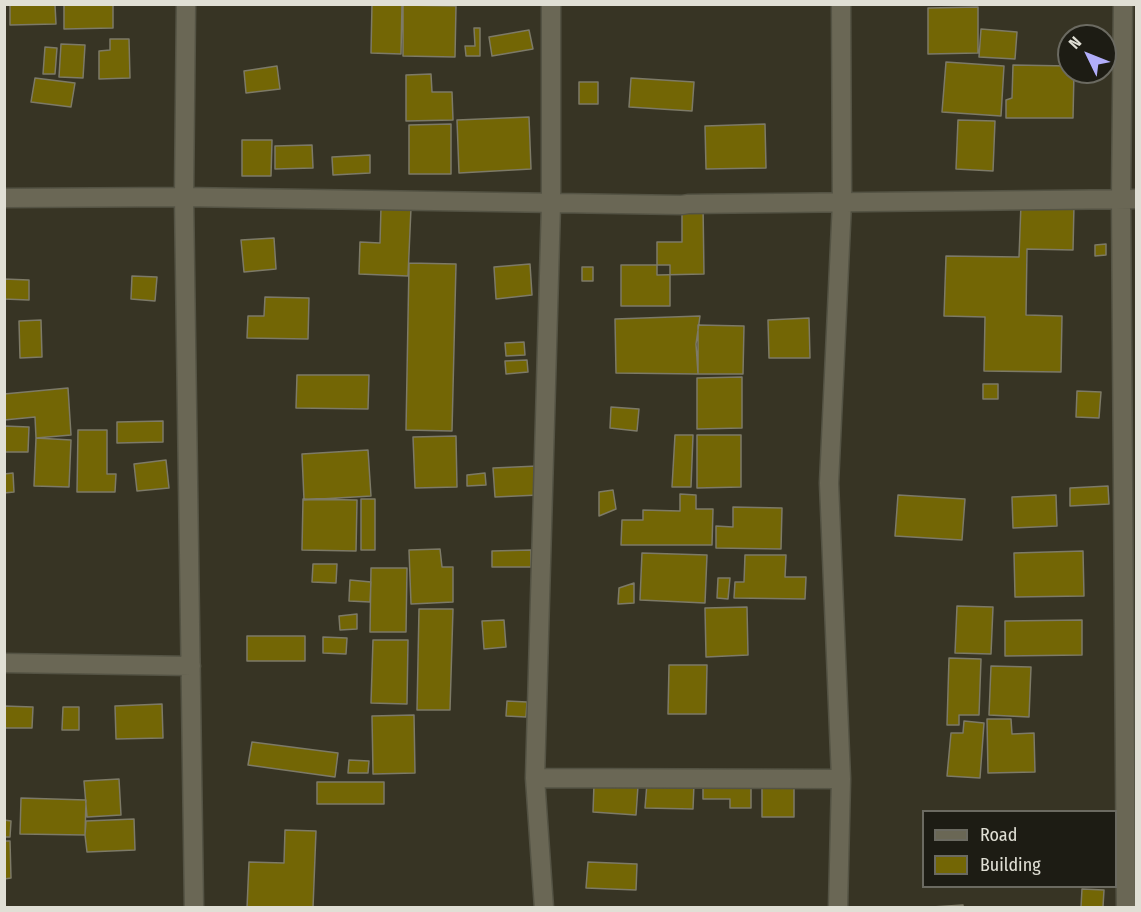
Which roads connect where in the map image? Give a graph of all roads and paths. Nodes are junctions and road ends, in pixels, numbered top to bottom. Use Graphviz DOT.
graph roads {
  1 [pos="186,4"];
  2 [pos="551,4"];
  3 [pos="841,4"];
  4 [pos="1123,4"];
  5 [pos="184,197"];
  6 [pos="4,198"];
  7 [pos="1129,199"];
  8 [pos="842,202"];
  9 [pos="551,204"];
  10 [pos="4,663"];
  11 [pos="191,666"];
  12 [pos="535,778"];
  13 [pos="841,779"];
  14 [pos="194,908"];
  15 [pos="544,908"];
  16 [pos="838,908"];
  17 [pos="1125,908"];
  1 -- 5 [label="street"];
  2 -- 9 [label="street"];
  3 -- 8 [label="street"];
  4 -- 7 [label="street"];
  5 -- 6 [label="street"];
  5 -- 9 [label="street"];
  5 -- 11 [label="street"];
  7 -- 8 [label="street"];
  7 -- 17 [label="street"];
  8 -- 9 [label="street"];
  8 -- 13 [label="street"];
  9 -- 12 [label="street"];
  10 -- 11 [label="street"];
  11 -- 14 [label="street"];
  12 -- 13 [label="street"];
  12 -- 15 [label="street"];
  13 -- 16 [label="street"];
}
